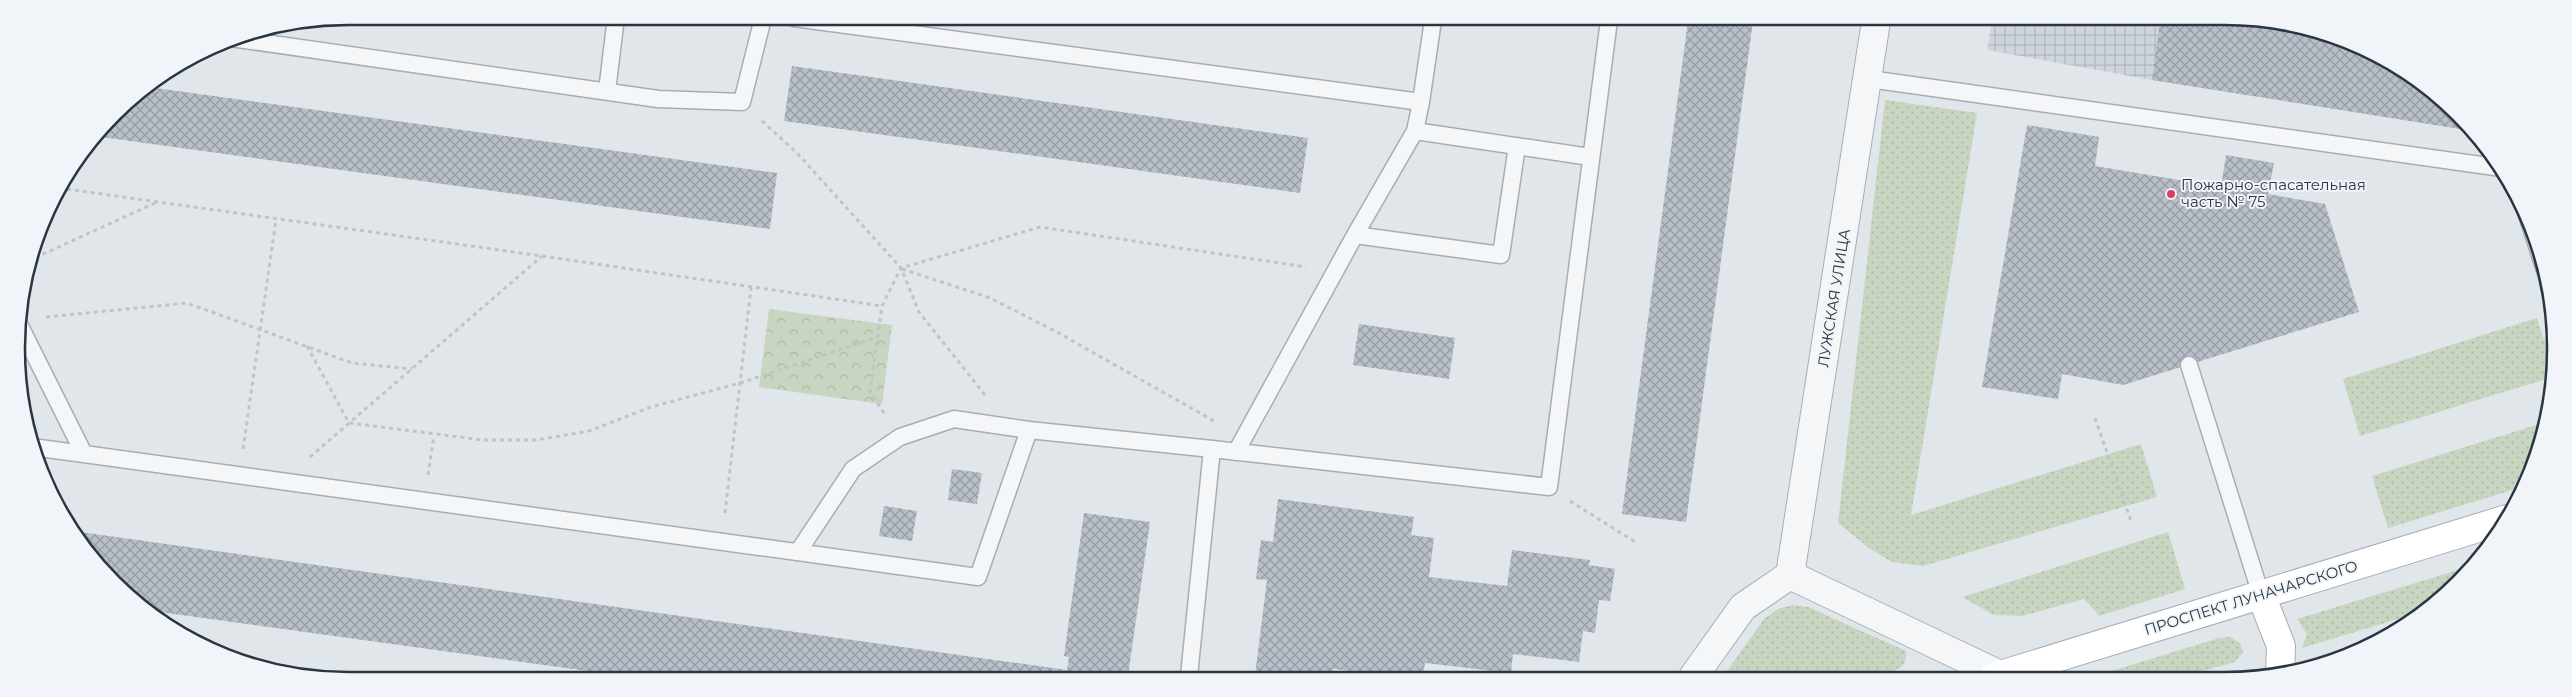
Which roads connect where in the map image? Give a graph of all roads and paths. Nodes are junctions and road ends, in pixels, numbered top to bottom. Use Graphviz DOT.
graph roads {
  1 [pos="615,25"];
  2 [pos="761,25"];
  3 [pos="846,25"];
  4 [pos="1432,25"];
  5 [pos="1608,25"];
  6 [pos="1876,25"];
  7 [pos="249,41"];
  8 [pos="1869,80"];
  9 [pos="607,92"];
  10 [pos="742,102"];
  11 [pos="1421,102"];
  12 [pos="1415,131"];
  13 [pos="1516,146"];
  14 [pos="1590,157"];
  15 [pos="2490,166"];
  16 [pos="67,189"];
  17 [pos="157,202"];
  18 [pos="276,220"];
  19 [pos="1355,235"];
  20 [pos="39,256"];
  21 [pos="542,256"];
  22 [pos="900,268"];
  23 [pos="1334,271"];
  24 [pos="752,288"];
  25 [pos="882,306"];
  26 [pos="38,318"];
  27 [pos="260,329"];
  28 [pos="26,337"];
  29 [pos="878,337"];
  30 [pos="308,346"];
  31 [pos="2189,365"];
  32 [pos="412,369"];
  33 [pos="740,383"];
  34 [pos="2095,418"];
  35 [pos="349,423"];
  36 [pos="1009,426"];
  37 [pos="1029,430"];
  38 [pos="434,436"];
  39 [pos="900,437"];
  40 [pos="41,448"];
  41 [pos="1212,449"];
  42 [pos="1236,452"];
  43 [pos="84,454"];
  44 [pos="240,476"];
  45 [pos="282,481"];
  46 [pos="1549,487"];
  47 [pos="425,501"];
  48 [pos="2495,523"];
  49 [pos="2132,524"];
  50 [pos="722,542"];
  51 [pos="1637,543"];
  52 [pos="798,552"];
  53 [pos="1790,575"];
  54 [pos="2261,595"];
  55 [pos="2280,667"];
  56 [pos="1189,672"];
  57 [pos="1697,672"];
  58 [pos="1989,672"];
  59 [pos="2010,672"];
  1 -- 9 [label="lane"];
  2 -- 10 [label="lane"];
  3 -- 11 [label="lane"];
  4 -- 11 [label="lane"];
  5 -- 14 [label="lane"];
  6 -- 8 [label="street, ЛУЖСКАЯ УЛИЦА"];
  7 -- 9 [label="lane"];
  8 -- 15 [label="lane"];
  8 -- 53 [label="street, ЛУЖСКАЯ УЛИЦА"];
  9 -- 10 [label="lane"];
  10 -- 22 [label="path"];
  11 -- 12 [label="lane"];
  12 -- 13 [label="lane"];
  12 -- 19 [label="lane"];
  13 -- 14 [label="lane"];
  13 -- 19 [label="lane"];
  14 -- 46 [label="lane"];
  16 -- 17 [label="path"];
  17 -- 18 [label="path"];
  17 -- 20 [label="path"];
  18 -- 21 [label="path"];
  18 -- 27 [label="path"];
  19 -- 23 [label="lane"];
  21 -- 24 [label="path"];
  21 -- 32 [label="path"];
  22 -- 23 [label="path"];
  22 -- 25 [label="path"];
  22 -- 36 [label="path"];
  22 -- 42 [label="path"];
  23 -- 42 [label="lane"];
  24 -- 25 [label="path"];
  24 -- 33 [label="path"];
  25 -- 29 [label="path"];
  26 -- 27 [label="path"];
  27 -- 30 [label="path"];
  27 -- 44 [label="path"];
  28 -- 43 [label="lane"];
  29 -- 33 [label="path"];
  29 -- 39 [label="path"];
  30 -- 32 [label="path"];
  30 -- 35 [label="path"];
  31 -- 54 [label="lane"];
  32 -- 35 [label="path"];
  33 -- 38 [label="path"];
  33 -- 50 [label="path"];
  34 -- 49 [label="path"];
  35 -- 38 [label="path"];
  35 -- 45 [label="path"];
  36 -- 37 [label="lane"];
  36 -- 39 [label="lane"];
  37 -- 41 [label="lane"];
  37 -- 52 [label="lane"];
  38 -- 47 [label="path"];
  39 -- 52 [label="lane"];
  40 -- 43 [label="lane"];
  41 -- 42 [label="lane"];
  41 -- 56 [label="lane"];
  42 -- 46 [label="lane"];
  43 -- 44 [label="lane"];
  44 -- 45 [label="lane"];
  45 -- 47 [label="lane"];
  46 -- 51 [label="path"];
  47 -- 50 [label="lane"];
  48 -- 54 [label="main road, ПРОСПЕКТ ЛУНАЧАРСКОГО"];
  50 -- 52 [label="lane"];
  53 -- 57 [label="street"];
  53 -- 58 [label="street"];
  54 -- 55 [label="main road"];
  54 -- 59 [label="main road, ПРОСПЕКТ ЛУНАЧАРСКОГО"];
}
